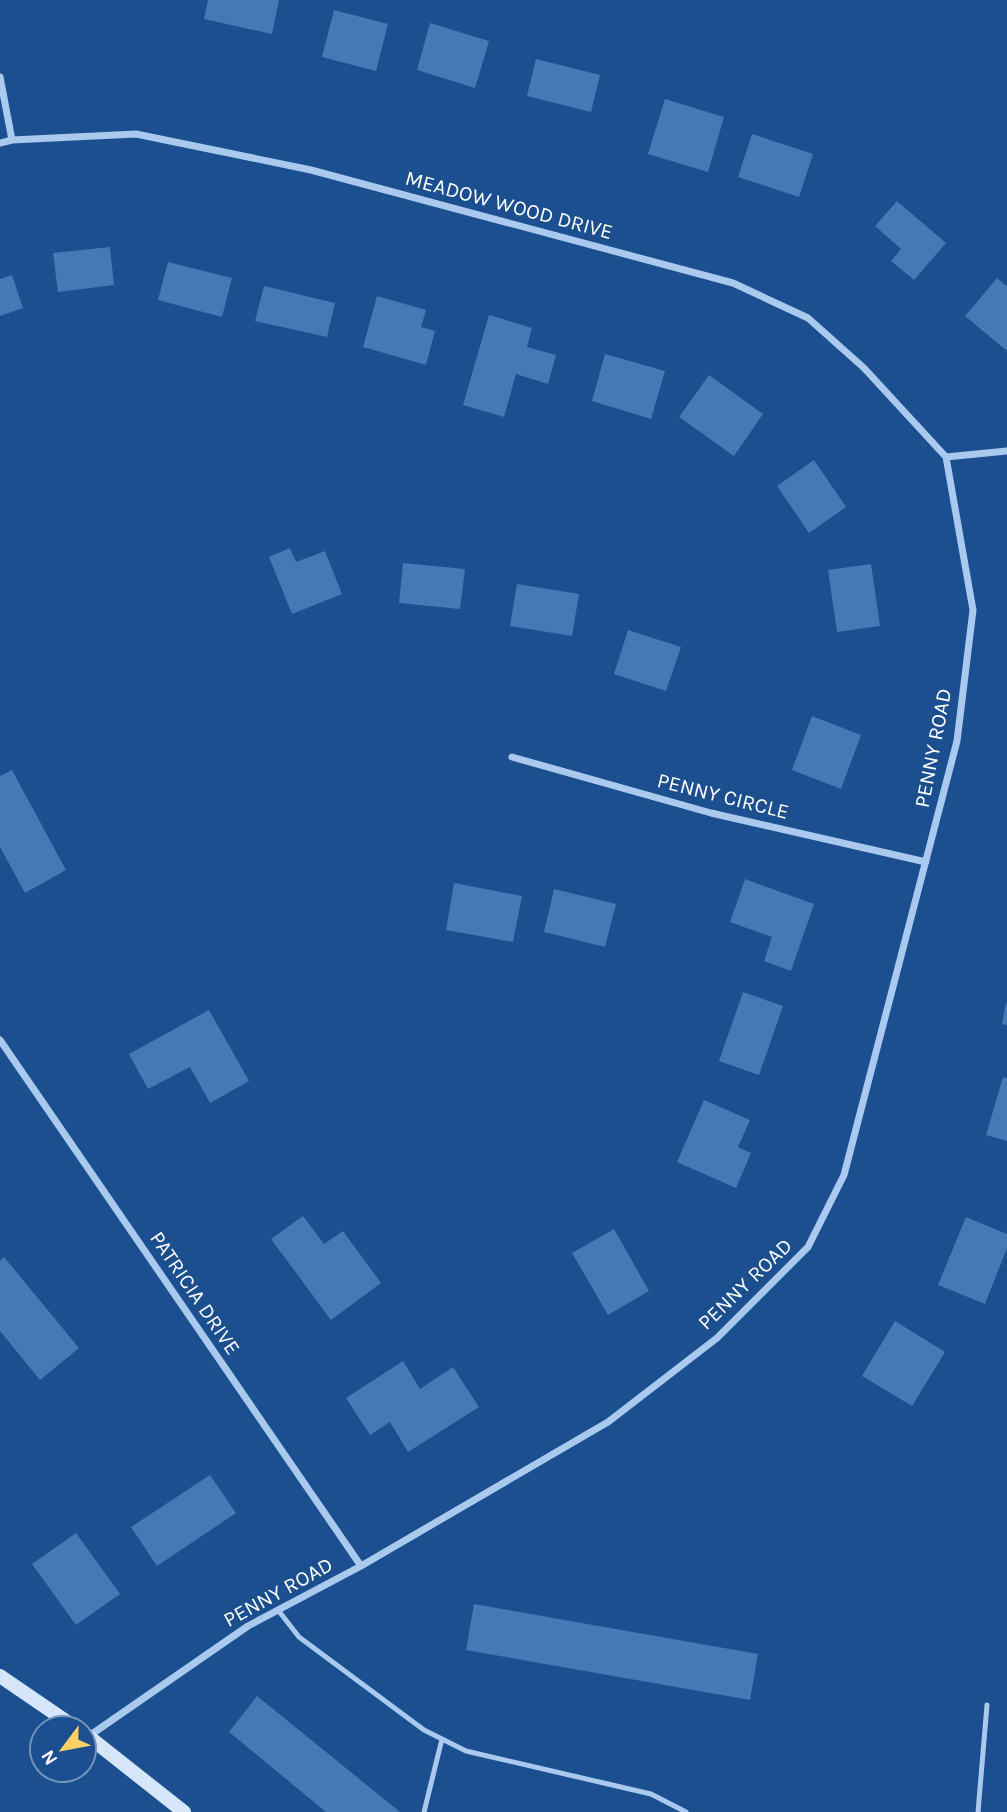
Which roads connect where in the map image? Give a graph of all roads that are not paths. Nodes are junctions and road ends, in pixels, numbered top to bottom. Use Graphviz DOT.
graph roads {
  1 [pos="0,77"];
  2 [pos="12,140"];
  3 [pos="0,143"];
  4 [pos="1007,451"];
  5 [pos="946,457"];
  6 [pos="512,757"];
  7 [pos="926,862"];
  8 [pos="0,1040"];
  9 [pos="361,1566"];
  10 [pos="278,1610"];
  11 [pos="0,1676"];
  12 [pos="987,1705"];
  13 [pos="56,1714"];
  14 [pos="98,1722"];
  15 [pos="442,1739"];
  16 [pos="98,1744"];
  17 [pos="184,1812"];
  18 [pos="424,1812"];
  19 [pos="687,1812"];
  20 [pos="978,1812"];
  1 -- 2 [label="street"];
  2 -- 3 [label="street, MEADOW WOOD DRIVE"];
  2 -- 5 [label="street, MEADOW WOOD DRIVE"];
  4 -- 5 [label="street"];
  5 -- 7 [label="street, PENNY ROAD"];
  6 -- 7 [label="street, PENNY CIRCLE"];
  7 -- 9 [label="street, PENNY ROAD"];
  8 -- 9 [label="street, PATRICIA DRIVE"];
  9 -- 10 [label="street, PENNY ROAD"];
  10 -- 14 [label="street, PENNY ROAD"];
  10 -- 15 [label="lane"];
  11 -- 13 [label="street"];
  12 -- 20 [label="lane"];
  15 -- 18 [label="lane"];
  15 -- 19 [label="lane"];
  16 -- 17 [label="street"];
}
